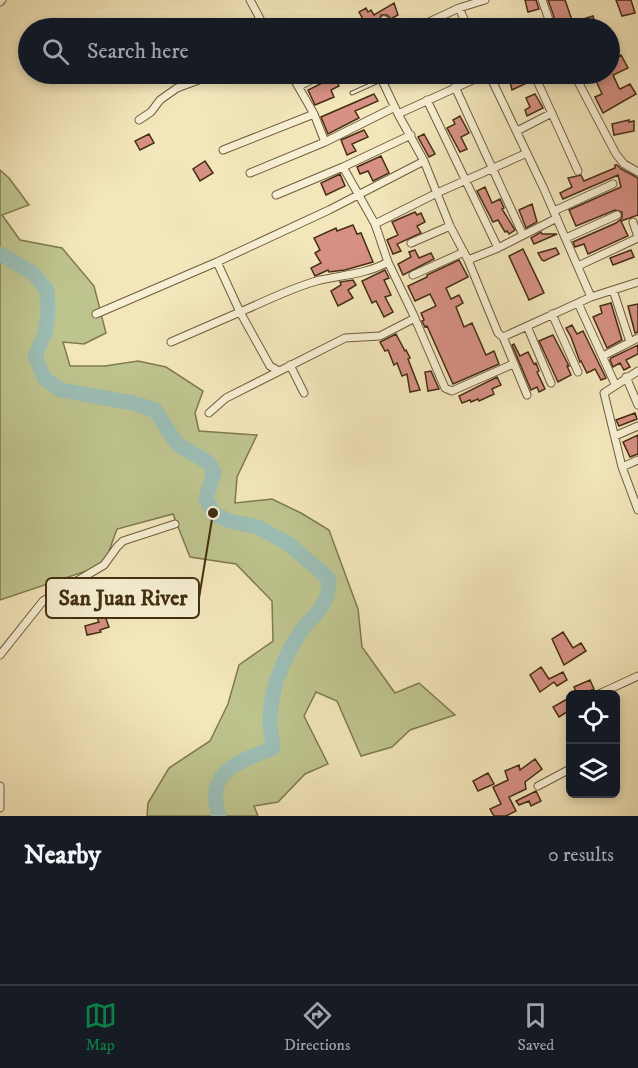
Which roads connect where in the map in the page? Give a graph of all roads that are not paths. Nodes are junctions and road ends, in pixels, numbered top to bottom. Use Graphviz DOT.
graph roads {
  1 [pos="250,0"];
  2 [pos="485,0"];
  3 [pos="542,0"];
  4 [pos="459,8"];
  5 [pos="260,18"];
  6 [pos="438,18"];
  7 [pos="464,18"];
  8 [pos="548,18"];
  9 [pos="188,84"];
  10 [pos="303,84"];
  11 [pos="368,84"];
  12 [pos="384,84"];
  13 [pos="463,84"];
  14 [pos="493,84"];
  15 [pos="539,84"];
  16 [pos="578,84"];
  17 [pos="299,86"];
  18 [pos="455,87"];
  19 [pos="352,93"];
  20 [pos="427,100"];
  21 [pos="396,110"];
  22 [pos="552,113"];
  23 [pos="314,114"];
  24 [pos="139,120"];
  25 [pos="517,131"];
  26 [pos="411,135"];
  27 [pos="325,142"];
  28 [pos="223,150"];
  29 [pos="527,153"];
  30 [pos="424,161"];
  31 [pos="343,167"];
  32 [pos="493,168"];
  33 [pos="578,171"];
  34 [pos="638,172"];
  35 [pos="250,173"];
  36 [pos="466,181"];
  37 [pos="614,184"];
  38 [pos="437,193"];
  39 [pos="276,195"];
  40 [pos="358,196"];
  41 [pos="554,211"];
  42 [pos="617,215"];
  43 [pos="557,219"];
  44 [pos="633,222"];
  45 [pos="375,224"];
  46 [pos="450,226"];
  47 [pos="523,235"];
  48 [pos="566,238"];
  49 [pos="638,238"];
  50 [pos="411,243"];
  51 [pos="498,248"];
  52 [pos="464,252"];
  53 [pos="468,260"];
  54 [pos="217,262"];
  55 [pos="388,262"];
  56 [pos="578,266"];
  57 [pos="413,275"];
  58 [pos="638,282"];
  59 [pos="613,290"];
  60 [pos="591,297"];
  61 [pos="578,303"];
  62 [pos="240,312"];
  63 [pos="96,314"];
  64 [pos="552,314"];
  65 [pos="415,318"];
  66 [pos="527,326"];
  67 [pos="503,338"];
  68 [pos="638,338"];
  69 [pos="171,342"];
  70 [pos="630,342"];
  71 [pos="603,356"];
  72 [pos="513,364"];
  73 [pos="290,365"];
  74 [pos="279,371"];
  75 [pos="638,371"];
  76 [pos="578,372"];
  77 [pos="626,377"];
  78 [pos="551,383"];
  79 [pos="615,384"];
  80 [pos="304,393"];
  81 [pos="527,395"];
  82 [pos="636,396"];
  83 [pos="638,405"];
  84 [pos="208,413"];
  85 [pos="638,426"];
  86 [pos="615,436"];
  87 [pos="638,460"];
  88 [pos="622,467"];
  89 [pos="636,496"];
  90 [pos="638,510"];
  91 [pos="175,524"];
  92 [pos="0,655"];
  93 [pos="638,676"];
  94 [pos="608,690"];
  95 [pos="566,771"];
  96 [pos="0,786"];
  97 [pos="538,786"];
  98 [pos="0,808"];
  1 -- 5 [label="street"];
  2 -- 4 [label="street"];
  3 -- 8 [label="street"];
  4 -- 6 [label="street"];
  4 -- 7 [label="street"];
  9 -- 24 [label="street"];
  10 -- 17 [label="street"];
  11 -- 19 [label="lane"];
  12 -- 21 [label="street"];
  13 -- 18 [label="street"];
  14 -- 25 [label="street"];
  15 -- 22 [label="street"];
  16 -- 34 [label="street"];
  17 -- 23 [label="street"];
  18 -- 20 [label="street"];
  18 -- 32 [label="street"];
  20 -- 21 [label="street"];
  20 -- 36 [label="street"];
  21 -- 26 [label="street"];
  21 -- 27 [label="street"];
  22 -- 25 [label="street"];
  22 -- 33 [label="street"];
  23 -- 27 [label="street"];
  23 -- 28 [label="street"];
  25 -- 29 [label="street"];
  26 -- 30 [label="street"];
  26 -- 31 [label="street"];
  27 -- 35 [label="street"];
  29 -- 32 [label="street"];
  29 -- 41 [label="street"];
  30 -- 38 [label="street"];
  30 -- 40 [label="street"];
  31 -- 39 [label="street"];
  31 -- 40 [label="street"];
  32 -- 36 [label="street"];
  32 -- 47 [label="street"];
  36 -- 38 [label="street"];
  36 -- 51 [label="street"];
  37 -- 41 [label="street"];
  38 -- 45 [label="street"];
  38 -- 46 [label="street"];
  40 -- 45 [label="street"];
  40 -- 54 [label="street"];
  41 -- 43 [label="street"];
  42 -- 48 [label="street"];
  43 -- 47 [label="street"];
  43 -- 48 [label="street"];
  44 -- 49 [label="street"];
  45 -- 55 [label="street"];
  46 -- 50 [label="street"];
  46 -- 52 [label="street"];
  47 -- 51 [label="street"];
  48 -- 56 [label="street"];
  49 -- 56 [label="street"];
  51 -- 53 [label="street"];
  52 -- 53 [label="street"];
  52 -- 57 [label="street"];
  53 -- 67 [label="street"];
  54 -- 62 [label="street"];
  54 -- 63 [label="street"];
  55 -- 62 [label="street"];
  55 -- 65 [label="street"];
  56 -- 60 [label="street"];
  58 -- 59 [label="street"];
  59 -- 60 [label="street"];
  59 -- 70 [label="street"];
  60 -- 61 [label="street"];
  61 -- 64 [label="street"];
  61 -- 71 [label="street"];
  62 -- 69 [label="street"];
  62 -- 74 [label="street"];
  64 -- 66 [label="street"];
  64 -- 76 [label="street"];
  65 -- 72 [label="street"];
  65 -- 73 [label="street"];
  66 -- 67 [label="street"];
  66 -- 78 [label="street"];
  67 -- 72 [label="street"];
  68 -- 70 [label="street"];
  70 -- 71 [label="street"];
  71 -- 79 [label="street"];
  72 -- 81 [label="street"];
  73 -- 74 [label="street"];
  73 -- 80 [label="street"];
  74 -- 84 [label="street"];
  75 -- 77 [label="street"];
  77 -- 79 [label="street"];
  77 -- 82 [label="street"];
  79 -- 86 [label="street"];
  82 -- 83 [label="street"];
  85 -- 86 [label="street"];
  86 -- 88 [label="street"];
  87 -- 88 [label="street"];
  88 -- 89 [label="street"];
  89 -- 90 [label="street"];
  91 -- 92 [label="street"];
  93 -- 94 [label="street"];
  95 -- 97 [label="street"];
  96 -- 98 [label="street"];
}
